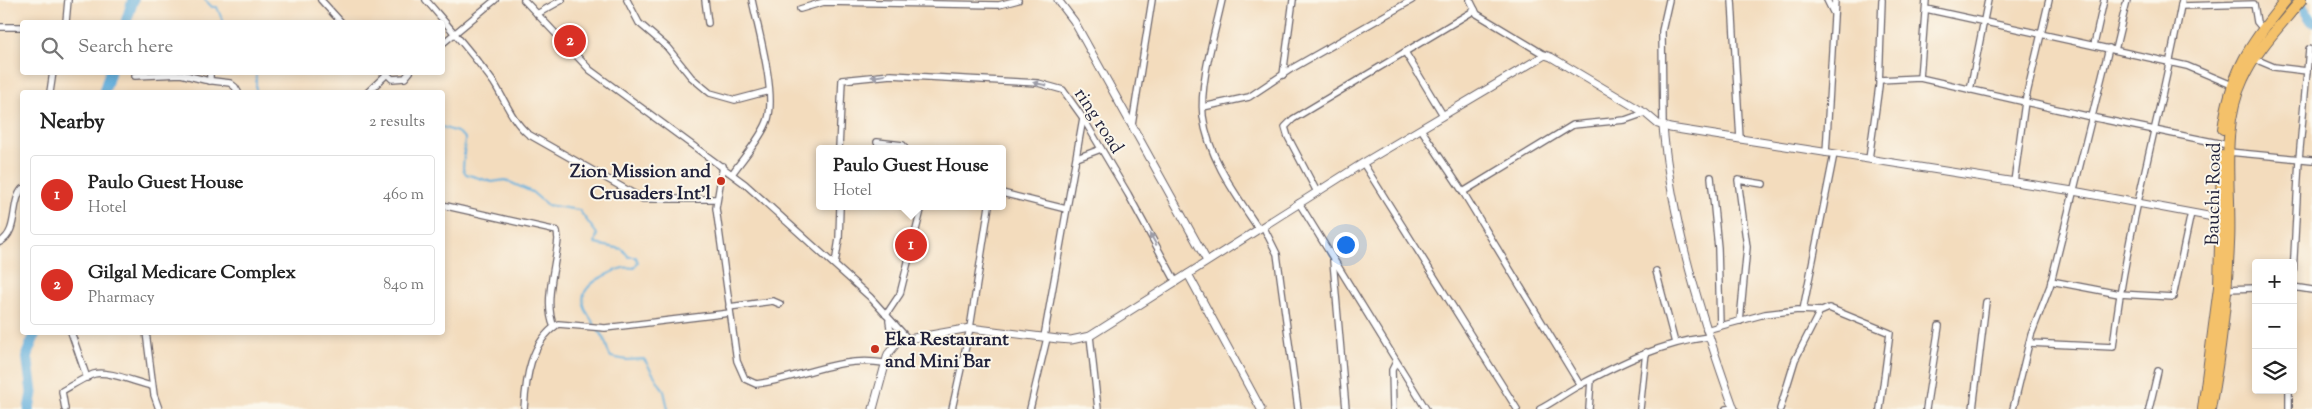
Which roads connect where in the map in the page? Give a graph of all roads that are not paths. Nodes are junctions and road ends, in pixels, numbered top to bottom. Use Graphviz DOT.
graph roads {
  1 [pos="68,0"];
  2 [pos="321,0"];
  3 [pos="426,0"];
  4 [pos="495,0"];
  5 [pos="524,0"];
  6 [pos="562,0"];
  7 [pos="627,0"];
  8 [pos="705,0"];
  9 [pos="752,0"];
  10 [pos="1018,0"];
  11 [pos="1058,0"];
  12 [pos="1152,0"];
  13 [pos="1222,0"];
  14 [pos="1293,0"];
  15 [pos="1412,0"];
  16 [pos="1470,0"];
  17 [pos="1669,0"];
  18 [pos="1732,0"];
  19 [pos="1827,0"];
  20 [pos="1835,0"];
  21 [pos="1882,0"];
  22 [pos="1926,0"];
  23 [pos="1988,0"];
  24 [pos="2049,0"];
  25 [pos="2104,0"];
  26 [pos="2127,0"];
  27 [pos="2286,0"];
  28 [pos="2301,0"];
  29 [pos="2181,3"];
  30 [pos="800,9"];
  31 [pos="1926,9"];
  32 [pos="1475,10"];
  33 [pos="1833,12"];
  34 [pos="537,14"];
  35 [pos="66,20"];
  36 [pos="339,20"];
  37 [pos="442,20"];
  38 [pos="1984,20"];
  39 [pos="445,23"];
  40 [pos="708,23"];
  41 [pos="0,27"];
  42 [pos="20,27"];
  43 [pos="2264,27"];
  44 [pos="2042,33"];
  45 [pos="454,34"];
  46 [pos="445,42"];
  47 [pos="2094,45"];
  48 [pos="2309,48"];
  49 [pos="2112,49"];
  50 [pos="1405,52"];
  51 [pos="1545,55"];
  52 [pos="2254,59"];
  53 [pos="2170,62"];
  54 [pos="2307,71"];
  55 [pos="53,75"];
  56 [pos="158,75"];
  57 [pos="185,75"];
  58 [pos="210,75"];
  59 [pos="385,75"];
  60 [pos="387,75"];
  61 [pos="405,75"];
  62 [pos="1283,75"];
  63 [pos="135,76"];
  64 [pos="1920,78"];
  65 [pos="1879,80"];
  66 [pos="210,81"];
  67 [pos="2232,85"];
  68 [pos="50,90"];
  69 [pos="237,90"];
  70 [pos="370,90"];
  71 [pos="1970,90"];
  72 [pos="769,91"];
  73 [pos="2025,102"];
  74 [pos="1203,107"];
  75 [pos="1645,113"];
  76 [pos="1443,115"];
  77 [pos="1083,118"];
  78 [pos="2091,118"];
  79 [pos="1132,125"];
  80 [pos="1663,127"];
  81 [pos="1421,129"];
  82 [pos="2154,130"];
  83 [pos="1740,139"];
  84 [pos="877,142"];
  85 [pos="839,145"];
  86 [pos="903,145"];
  87 [pos="2226,148"];
  88 [pos="1101,149"];
  89 [pos="1830,153"];
  90 [pos="1077,158"];
  91 [pos="1869,159"];
  92 [pos="2299,159"];
  93 [pos="2312,160"];
  94 [pos="1363,163"];
  95 [pos="723,166"];
  96 [pos="732,174"];
  97 [pos="1711,177"];
  98 [pos="2014,182"];
  99 [pos="1763,184"];
  100 [pos="2073,191"];
  101 [pos="1317,192"];
  102 [pos="1463,192"];
  103 [pos="20,194"];
  104 [pos="1006,194"];
  105 [pos="716,200"];
  106 [pos="1299,203"];
  107 [pos="2137,203"];
  108 [pos="445,206"];
  109 [pos="1066,209"];
  110 [pos="840,210"];
  111 [pos="921,210"];
  112 [pos="988,210"];
  113 [pos="2191,213"];
  114 [pos="2226,220"];
  115 [pos="1260,227"];
  116 [pos="0,242"];
  117 [pos="1333,259"];
  118 [pos="2294,259"];
  119 [pos="1208,261"];
  120 [pos="835,264"];
  121 [pos="1656,271"];
  122 [pos="1188,274"];
  123 [pos="2051,281"];
  124 [pos="1176,282"];
  125 [pos="2252,288"];
  126 [pos="2297,288"];
  127 [pos="2227,289"];
  128 [pos="2312,290"];
  129 [pos="2119,294"];
  130 [pos="1986,302"];
  131 [pos="780,304"];
  132 [pos="730,310"];
  133 [pos="1803,310"];
  134 [pos="1820,311"];
  135 [pos="887,317"];
  136 [pos="1740,321"];
  137 [pos="1720,326"];
  138 [pos="1939,326"];
  139 [pos="554,327"];
  140 [pos="970,328"];
  141 [pos="1707,334"];
  142 [pos="73,335"];
  143 [pos="144,335"];
  144 [pos="1090,336"];
  145 [pos="1046,338"];
  146 [pos="908,339"];
  147 [pos="1675,343"];
  148 [pos="2029,343"];
  149 [pos="893,347"];
  150 [pos="1646,352"];
  151 [pos="1396,362"];
  152 [pos="884,363"];
  153 [pos="2158,371"];
  154 [pos="86,378"];
  155 [pos="1591,380"];
  156 [pos="1580,385"];
  157 [pos="152,386"];
  158 [pos="2289,394"];
  159 [pos="1544,408"];
  160 [pos="1731,408"];
  161 [pos="65,409"];
  162 [pos="159,409"];
  163 [pos="524,409"];
  164 [pos="873,409"];
  165 [pos="952,409"];
  166 [pos="1030,409"];
  167 [pos="1098,409"];
  168 [pos="1261,409"];
  169 [pos="1298,409"];
  170 [pos="1346,409"];
  171 [pos="1393,409"];
  172 [pos="1426,409"];
  173 [pos="1517,409"];
  174 [pos="1588,409"];
  175 [pos="1640,409"];
  176 [pos="1780,409"];
  177 [pos="1880,409"];
  178 [pos="1926,409"];
  179 [pos="1973,409"];
  180 [pos="2013,409"];
  181 [pos="2149,409"];
  182 [pos="2203,409"];
  183 [pos="2210,409"];
  184 [pos="2289,409"];
  1 -- 35 [label="street"];
  2 -- 36 [label="street"];
  3 -- 37 [label="street"];
  4 -- 45 [label="street"];
  5 -- 34 [label="street"];
  6 -- 34 [label="street"];
  7 -- 72 [label="street"];
  8 -- 40 [label="street"];
  9 -- 72 [label="street"];
  10 -- 30 [label="street"];
  11 -- 79 [label="street"];
  12 -- 79 [label="street"];
  13 -- 74 [label="street"];
  14 -- 62 [label="street"];
  15 -- 62 [label="street"];
  16 -- 32 [label="street"];
  17 -- 80 [label="street"];
  18 -- 83 [label="street"];
  19 -- 33 [label="street"];
  20 -- 33 [label="street"];
  21 -- 65 [label="street"];
  22 -- 31 [label="street"];
  23 -- 38 [label="street"];
  24 -- 44 [label="street"];
  25 -- 47 [label="street"];
  26 -- 49 [label="street"];
  27 -- 43 [label="highway, Bauchi Road"];
  28 -- 52 [label="highway, Bauchi Road"];
  29 -- 43 [label="street"];
  29 -- 53 [label="street"];
  31 -- 38 [label="street"];
  31 -- 64 [label="street"];
  32 -- 50 [label="street"];
  32 -- 51 [label="street"];
  33 -- 89 [label="street"];
  34 -- 95 [label="street"];
  38 -- 44 [label="street"];
  38 -- 71 [label="street"];
  39 -- 45 [label="street"];
  41 -- 42 [label="street"];
  43 -- 67 [label="highway, Bauchi Road"];
  44 -- 47 [label="street"];
  44 -- 73 [label="street"];
  45 -- 46 [label="street"];
  45 -- 105 [label="street"];
  47 -- 49 [label="street"];
  48 -- 54 [label="street"];
  49 -- 53 [label="street"];
  49 -- 78 [label="street"];
  50 -- 76 [label="street"];
  50 -- 101 [label="street"];
  51 -- 75 [label="street"];
  51 -- 76 [label="street"];
  52 -- 54 [label="street"];
  52 -- 87 [label="highway, Bauchi Road"];
  53 -- 67 [label="street"];
  53 -- 82 [label="street"];
  54 -- 92 [label="street"];
  55 -- 68 [label="street"];
  56 -- 63 [label="street"];
  57 -- 66 [label="street"];
  58 -- 66 [label="street"];
  59 -- 70 [label="street"];
  60 -- 61 [label="street"];
  62 -- 74 [label="street"];
  64 -- 65 [label="street"];
  64 -- 71 [label="street"];
  65 -- 91 [label="street"];
  66 -- 69 [label="street"];
  67 -- 87 [label="highway, Bauchi Road"];
  71 -- 73 [label="street"];
  72 -- 96 [label="street"];
  73 -- 78 [label="street"];
  73 -- 98 [label="street"];
  74 -- 115 [label="street"];
  75 -- 80 [label="street"];
  75 -- 102 [label="street"];
  76 -- 81 [label="street"];
  77 -- 85 [label="street, ring road, one-way"];
  77 -- 88 [label="street, ring road"];
  77 -- 90 [label="street"];
  78 -- 82 [label="street"];
  78 -- 100 [label="street"];
  79 -- 119 [label="street"];
  80 -- 83 [label="street"];
  80 -- 141 [label="street"];
  81 -- 94 [label="street"];
  81 -- 102 [label="street"];
  82 -- 87 [label="street"];
  82 -- 107 [label="street"];
  83 -- 89 [label="street"];
  84 -- 86 [label="street"];
  87 -- 92 [label="street"];
  87 -- 114 [label="highway, Bauchi Road"];
  88 -- 90 [label="street"];
  124 -- 88 [label="street, ring road, one-way"];
  89 -- 91 [label="street"];
  89 -- 133 [label="street"];
  90 -- 109 [label="street"];
  91 -- 98 [label="street"];
  92 -- 93 [label="street"];
  92 -- 118 [label="street"];
  94 -- 101 [label="street"];
  94 -- 173 [label="street"];
  95 -- 96 [label="street"];
  95 -- 105 [label="street"];
  96 -- 120 [label="street"];
  97 -- 137 [label="street"];
  98 -- 100 [label="street"];
  99 -- 136 [label="street"];
  100 -- 107 [label="street"];
  100 -- 123 [label="street"];
  101 -- 106 [label="street"];
  102 -- 156 [label="street"];
  103 -- 116 [label="street"];
  104 -- 109 [label="street"];
  105 -- 132 [label="street"];
  106 -- 115 [label="street"];
  106 -- 117 [label="street"];
  107 -- 113 [label="street"];
  107 -- 129 [label="street"];
  108 -- 139 [label="street"];
  109 -- 145 [label="street"];
  110 -- 120 [label="street"];
  111 -- 135 [label="street"];
  112 -- 140 [label="street"];
  113 -- 114 [label="street"];
  113 -- 129 [label="street"];
  114 -- 127 [label="highway, Bauchi Road"];
  114 -- 182 [label="highway, Bauchi Road"];
  115 -- 119 [label="street"];
  115 -- 169 [label="street"];
  117 -- 151 [label="street"];
  117 -- 170 [label="street"];
  119 -- 122 [label="street"];
  120 -- 135 [label="street"];
  121 -- 147 [label="street"];
  122 -- 124 [label="street"];
  122 -- 168 [label="street"];
  123 -- 129 [label="street"];
  123 -- 148 [label="street"];
  124 -- 144 [label="street"];
  125 -- 127 [label="street"];
  126 -- 128 [label="street"];
  127 -- 183 [label="highway, Bauchi Road"];
  129 -- 148 [label="street"];
  130 -- 179 [label="street"];
  131 -- 132 [label="street"];
  132 -- 139 [label="street"];
  132 -- 152 [label="street"];
  133 -- 134 [label="street"];
  133 -- 136 [label="street"];
  134 -- 176 [label="street"];
  134 -- 177 [label="street"];
  135 -- 146 [label="street"];
  135 -- 149 [label="street"];
  136 -- 137 [label="street"];
  137 -- 141 [label="street"];
  138 -- 178 [label="street"];
  139 -- 163 [label="street"];
  140 -- 145 [label="street"];
  140 -- 146 [label="street"];
  140 -- 165 [label="street"];
  141 -- 147 [label="street"];
  141 -- 160 [label="street"];
  142 -- 154 [label="street"];
  143 -- 157 [label="street"];
  144 -- 145 [label="street"];
  144 -- 167 [label="street"];
  145 -- 166 [label="street"];
  146 -- 149 [label="street"];
  147 -- 150 [label="street"];
  148 -- 180 [label="street"];
  149 -- 152 [label="street"];
  150 -- 155 [label="street"];
  150 -- 175 [label="street"];
  151 -- 171 [label="street"];
  151 -- 172 [label="street"];
  152 -- 164 [label="street"];
  153 -- 181 [label="street"];
  154 -- 157 [label="street"];
  154 -- 161 [label="street"];
  155 -- 156 [label="street"];
  155 -- 174 [label="street"];
  156 -- 159 [label="street"];
  157 -- 162 [label="street"];
  158 -- 184 [label="street"];
}
